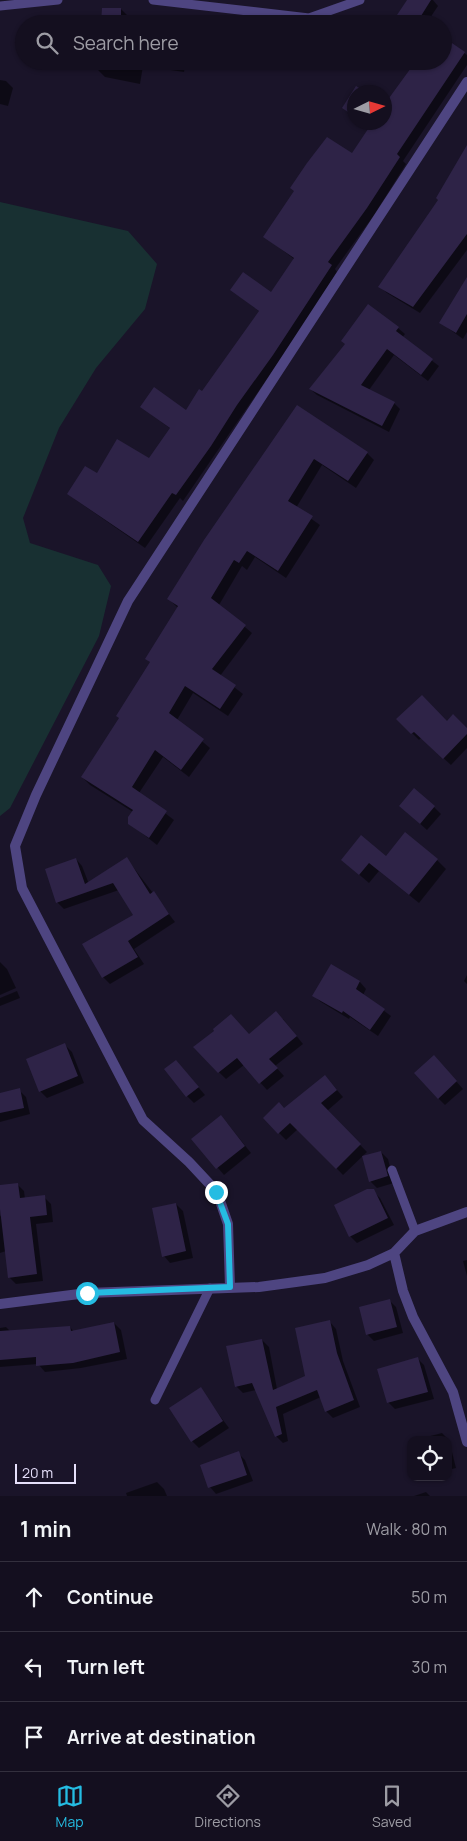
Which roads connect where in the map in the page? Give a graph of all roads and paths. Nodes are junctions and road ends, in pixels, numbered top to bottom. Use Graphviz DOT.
graph roads {
  1 [pos="58,0"];
  2 [pos="153,0"];
  3 [pos="360,0"];
  4 [pos="0,6"];
  5 [pos="283,15"];
  6 [pos="318,15"];
  7 [pos="467,82"];
  8 [pos="392,1170"];
  9 [pos="467,1212"];
  10 [pos="415,1231"];
  11 [pos="394,1253"];
  12 [pos="230,1287"];
  13 [pos="210,1288"];
  14 [pos="0,1304"];
  15 [pos="155,1400"];
  16 [pos="467,1442"];
  1 -- 4 [label="lane"];
  2 -- 5 [label="lane"];
  3 -- 6 [label="lane"];
  7 -- 12 [label="street"];
  8 -- 10 [label="lane"];
  9 -- 10 [label="street"];
  10 -- 11 [label="street"];
  11 -- 12 [label="street"];
  11 -- 16 [label="street"];
  12 -- 13 [label="street"];
  13 -- 14 [label="street"];
  13 -- 15 [label="lane"];
}
